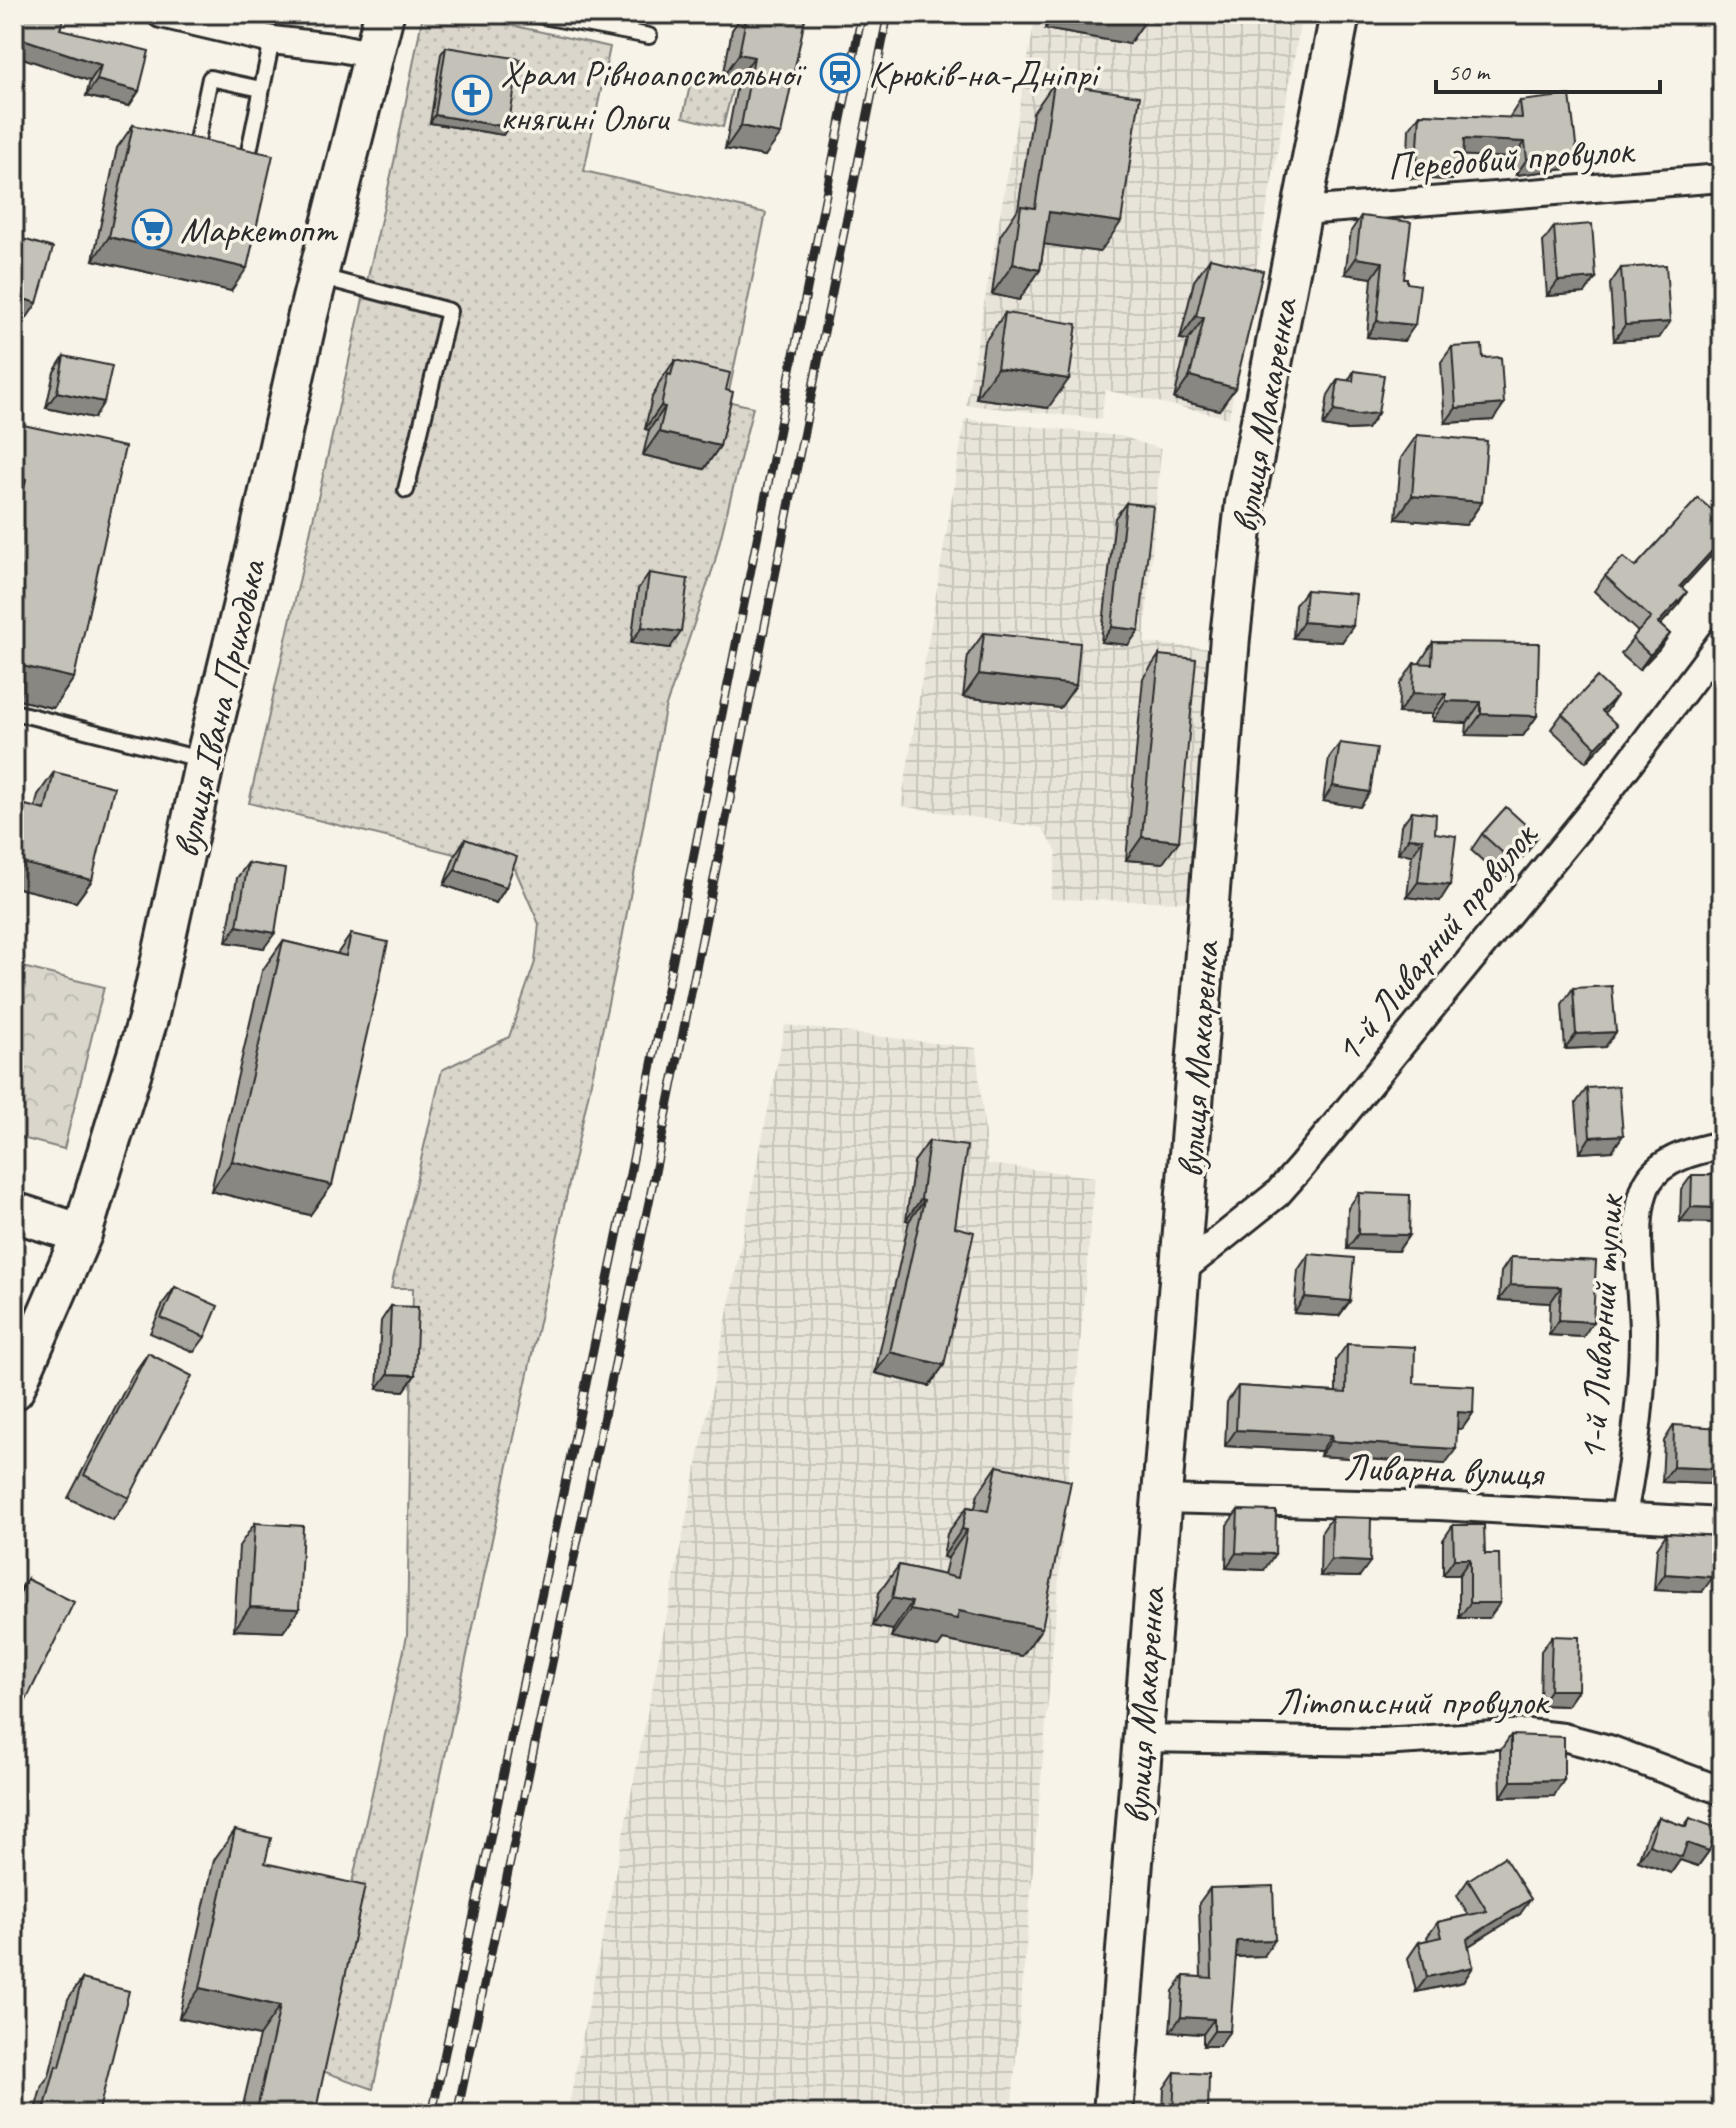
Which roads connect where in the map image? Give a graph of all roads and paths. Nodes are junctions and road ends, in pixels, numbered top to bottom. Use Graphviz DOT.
graph roads {
  1 [pos="161,14"];
  2 [pos="384,14"];
  3 [pos="532,14"];
  4 [pos="1340,14"];
  5 [pos="649,36"];
  6 [pos="272,40"];
  7 [pos="374,55"];
  8 [pos="261,89"];
  9 [pos="1722,178"];
  10 [pos="1303,211"];
  11 [pos="318,276"];
  12 [pos="406,490"];
  13 [pos="1722,640"];
  14 [pos="14,712"];
  15 [pos="205,760"];
  16 [pos="1722,1145"];
  17 [pos="14,1212"];
  18 [pos="82,1234"];
  19 [pos="1182,1270"];
  20 [pos="14,1390"];
  21 [pos="1160,1499"];
  22 [pos="1623,1515"];
  23 [pos="1722,1522"];
  24 [pos="1142,1738"];
  25 [pos="1722,1791"];
  26 [pos="1113,2114"];
  1 -- 6 [label="street"];
  2 -- 7 [label="main road, вулиця Івана Приходька"];
  3 -- 5 [label="lane"];
  4 -- 10 [label="main road, вулиця Макаренка"];
  6 -- 7 [label="street"];
  6 -- 8 [label="lane"];
  7 -- 11 [label="main road, вулиця Івана Приходька"];
  8 -- 8 [label="lane"];
  9 -- 10 [label="street, Передовий провулок"];
  10 -- 19 [label="main road, вулиця Макаренка"];
  11 -- 12 [label="lane"];
  11 -- 15 [label="main road, вулиця Івана Приходька"];
  13 -- 19 [label="street, 1-й Ливарний провулок"];
  14 -- 15 [label="lane"];
  15 -- 18 [label="main road, вулиця Івана Приходька"];
  16 -- 22 [label="street, 1-й Ливарний тупик"];
  17 -- 18 [label="main road"];
  18 -- 20 [label="main road, вулиця Івана Приходька"];
  19 -- 21 [label="main road, вулиця Макаренка"];
  21 -- 22 [label="street, Ливарна вулиця"];
  21 -- 24 [label="main road, вулиця Макаренка"];
  22 -- 23 [label="street, Ливарна вулиця"];
  24 -- 25 [label="street, Літописний провулок"];
  24 -- 26 [label="main road, вулиця Макаренка"];
}
